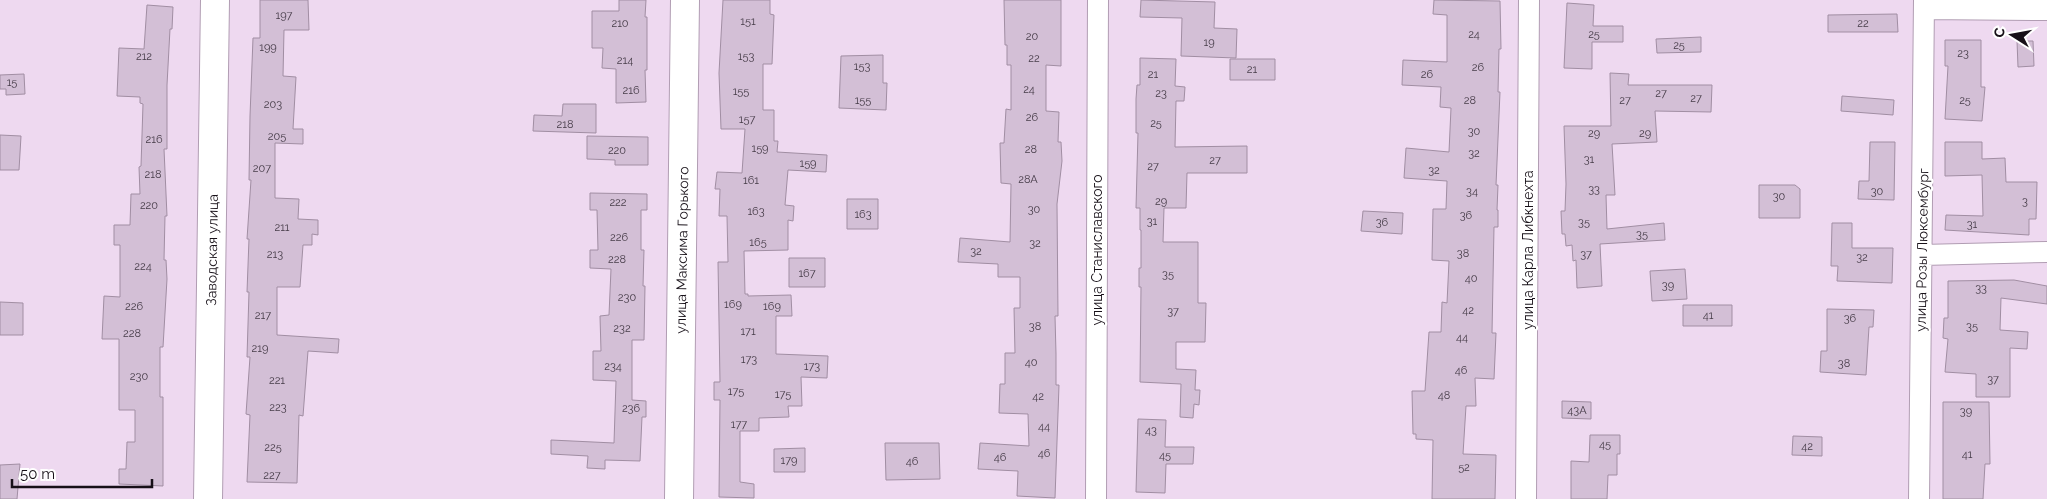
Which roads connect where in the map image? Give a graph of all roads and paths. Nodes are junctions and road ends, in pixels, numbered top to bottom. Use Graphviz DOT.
graph roads {
  1 [pos="215,0"];
  2 [pos="685,0"];
  3 [pos="1098,0"];
  4 [pos="1529,0"];
  5 [pos="1924,5"];
  6 [pos="2047,10"];
  7 [pos="2047,252"];
  8 [pos="1922,255"];
  9 [pos="208,499"];
  10 [pos="679,499"];
  11 [pos="1096,499"];
  12 [pos="1526,499"];
  13 [pos="1919,499"];
  1 -- 9 [label="main road, Заводская улица"];
  2 -- 10 [label="main road, улица Максима Горького"];
  3 -- 11 [label="street, улица Станиславского"];
  4 -- 12 [label="street, улица Карла Либкнехта"];
  5 -- 6 [label="street"];
  5 -- 8 [label="street, улица Розы Люксембург"];
  7 -- 8 [label="street"];
  8 -- 13 [label="street, улица Розы Люксембург"];
}
